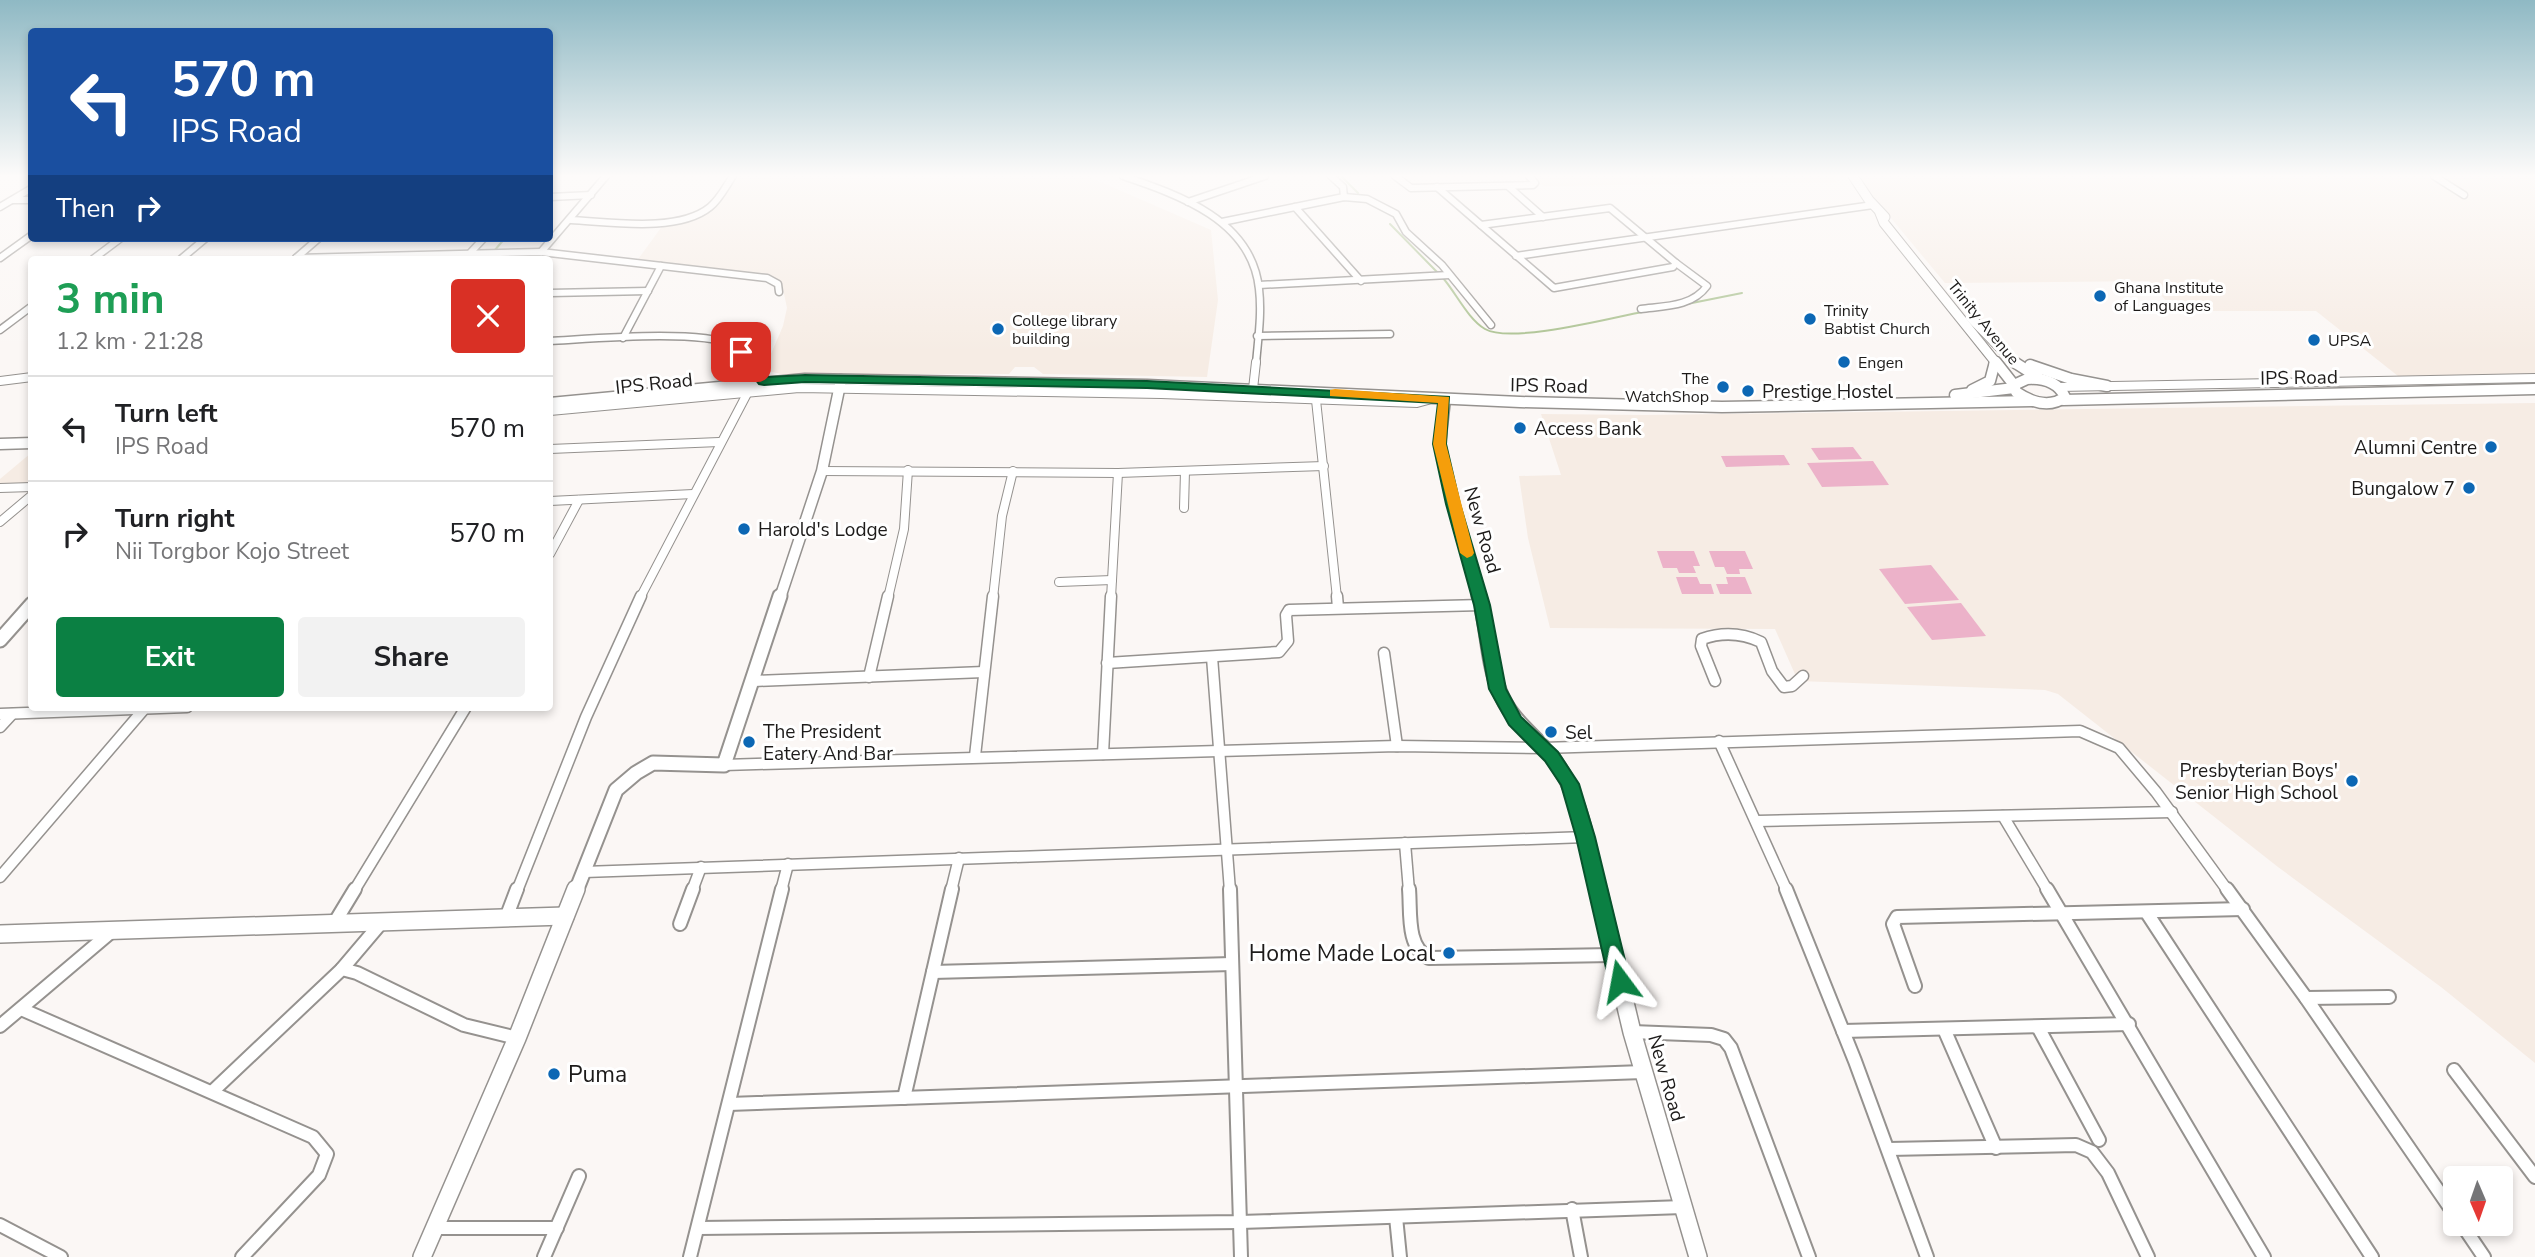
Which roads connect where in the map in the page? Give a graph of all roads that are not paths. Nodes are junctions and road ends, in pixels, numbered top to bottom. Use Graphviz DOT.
graph roads {
  1 [pos="1234,235"];
  2 [pos="1320,235"];
  3 [pos="1409,235"];
  4 [pos="1492,235"];
  5 [pos="1640,235"];
  6 [pos="1671,235"];
  7 [pos="1893,235"];
  8 [pos="1899,235"];
  9 [pos="28,238"];
  10 [pos="1644,238"];
  11 [pos="116,242"];
  12 [pos="201,242"];
  13 [pos="314,242"];
  14 [pos="480,242"];
  15 [pos="551,242"];
  16 [pos="471,252"];
  17 [pos="541,252"];
  18 [pos="97,256"];
  19 [pos="185,256"];
  20 [pos="298,256"];
  21 [pos="354,256"];
  22 [pos="1516,256"];
  23 [pos="0,258"];
  24 [pos="1676,263"];
  25 [pos="661,266"];
  26 [pos="1449,275"];
  27 [pos="1361,281"];
  28 [pos="1259,285"];
  29 [pos="648,291"];
  30 [pos="779,292"];
  31 [pos="553,293"];
  32 [pos="28,309"];
  33 [pos="1641,309"];
  34 [pos="1491,325"];
  35 [pos="0,330"];
  36 [pos="1390,334"];
  37 [pos="1258,336"];
  38 [pos="623,338"];
  39 [pos="553,341"];
  40 [pos="2001,351"];
  41 [pos="1995,361"];
  42 [pos="28,378"];
  43 [pos="2535,378"];
  44 [pos="0,381"];
  45 [pos="764,381"];
  46 [pos="2046,381"];
  47 [pos="840,384"];
  48 [pos="2014,386"];
  49 [pos="2107,386"];
  50 [pos="2059,387"];
  51 [pos="1254,389"];
  52 [pos="2535,389"];
  53 [pos="749,390"];
  54 [pos="1955,395"];
  55 [pos="1439,399"];
  56 [pos="1316,400"];
  57 [pos="2063,400"];
  58 [pos="2032,401"];
  59 [pos="1664,403"];
  60 [pos="553,404"];
  61 [pos="553,411"];
  62 [pos="719,442"];
  63 [pos="0,443"];
  64 [pos="28,443"];
  65 [pos="553,449"];
  66 [pos="1324,466"];
  67 [pos="908,470"];
  68 [pos="822,471"];
  69 [pos="1013,471"];
  70 [pos="1185,471"];
  71 [pos="1118,473"];
  72 [pos="28,487"];
  73 [pos="0,488"];
  74 [pos="693,494"];
  75 [pos="28,498"];
  76 [pos="579,500"];
  77 [pos="553,501"];
  78 [pos="1184,508"];
  79 [pos="0,522"];
  80 [pos="553,548"];
  81 [pos="1112,580"];
  82 [pos="1059,582"];
  83 [pos="1482,605"];
  84 [pos="28,608"];
  85 [pos="1338,608"];
  86 [pos="0,640"];
  87 [pos="1384,653"];
  88 [pos="1212,657"];
  89 [pos="1107,663"];
  90 [pos="984,672"];
  91 [pos="1803,676"];
  92 [pos="869,677"];
  93 [pos="754,681"];
  94 [pos="1715,681"];
  95 [pos="52,711"];
  96 [pos="142,711"];
  97 [pos="464,711"];
  98 [pos="0,714"];
  99 [pos="12,714"];
  100 [pos="0,727"];
  101 [pos="1719,741"];
  102 [pos="1397,746"];
  103 [pos="1543,748"];
  104 [pos="1220,750"];
  105 [pos="1103,754"];
  106 [pos="975,756"];
  107 [pos="724,765"];
  108 [pos="2172,812"];
  109 [pos="2003,816"];
  110 [pos="1758,821"];
  111 [pos="1586,837"];
  112 [pos="1405,843"];
  113 [pos="1229,849"];
  114 [pos="959,858"];
  115 [pos="788,864"];
  116 [pos="701,867"];
  117 [pos="584,872"];
  118 [pos="0,877"];
  119 [pos="2243,909"];
  120 [pos="2061,913"];
  121 [pos="2147,913"];
  122 [pos="565,916"];
  123 [pos="506,918"];
  124 [pos="382,921"];
  125 [pos="335,922"];
  126 [pos="680,924"];
  127 [pos="112,931"];
  128 [pos="0,934"];
  129 [pos="1614,955"];
  130 [pos="1232,964"];
  131 [pos="342,970"];
  132 [pos="933,972"];
  133 [pos="1916,986"];
  134 [pos="2389,997"];
  135 [pos="2306,999"];
  136 [pos="21,1009"];
  137 [pos="2129,1024"];
  138 [pos="0,1026"];
  139 [pos="2038,1027"];
  140 [pos="1944,1029"];
  141 [pos="1843,1031"];
  142 [pos="1632,1032"];
  143 [pos="517,1038"];
  144 [pos="2454,1070"];
  145 [pos="1643,1072"];
  146 [pos="1236,1087"];
  147 [pos="214,1091"];
  148 [pos="904,1098"];
  149 [pos="729,1104"];
  150 [pos="2099,1140"];
  151 [pos="1996,1148"];
  152 [pos="1889,1149"];
  153 [pos="579,1176"];
  154 [pos="2535,1177"];
  155 [pos="2443,1198"];
  156 [pos="1683,1207"];
  157 [pos="1572,1209"];
  158 [pos="1396,1217"];
  159 [pos="1240,1222"];
  160 [pos="0,1225"];
  161 [pos="435,1228"];
  162 [pos="557,1228"];
  163 [pos="699,1228"];
  164 [pos="2470,1236"];
  165 [pos="61,1257"];
  166 [pos="243,1257"];
  167 [pos="422,1257"];
  168 [pos="544,1257"];
  169 [pos="690,1257"];
  170 [pos="1241,1257"];
  171 [pos="1401,1257"];
  172 [pos="1581,1257"];
  173 [pos="1698,1257"];
  174 [pos="1809,1257"];
  175 [pos="1927,1257"];
  176 [pos="2148,1257"];
  177 [pos="2264,1257"];
  178 [pos="2372,1257"];
  179 [pos="2484,1257"];
  1 -- 28 [label="street"];
  2 -- 27 [label="street"];
  3 -- 26 [label="street"];
  4 -- 22 [label="street"];
  5 -- 10 [label="street"];
  6 -- 10 [label="street"];
  7 -- 41 [label="street, Trinity Avenue"];
  8 -- 40 [label="street, Trinity Avenue"];
  9 -- 23 [label="street"];
  10 -- 22 [label="street"];
  10 -- 24 [label="street"];
  11 -- 18 [label="street"];
  12 -- 19 [label="street"];
  13 -- 20 [label="street"];
  14 -- 16 [label="street"];
  15 -- 17 [label="street"];
  16 -- 17 [label="street"];
  16 -- 21 [label="street"];
  17 -- 25 [label="street"];
  22 -- 24 [label="street"];
  24 -- 33 [label="street"];
  25 -- 29 [label="street"];
  25 -- 30 [label="street"];
  26 -- 27 [label="street"];
  26 -- 34 [label="street"];
  27 -- 28 [label="street"];
  28 -- 37 [label="street"];
  29 -- 31 [label="street"];
  29 -- 38 [label="street"];
  32 -- 35 [label="street"];
  36 -- 37 [label="street"];
  37 -- 51 [label="street"];
  38 -- 39 [label="street"];
  38 -- 45 [label="street"];
  40 -- 46 [label="street, Trinity Avenue"];
  40 -- 49 [label="street"];
  41 -- 48 [label="street, Trinity Avenue"];
  41 -- 54 [label="street"];
  42 -- 44 [label="street"];
  43 -- 49 [label="street"];
  45 -- 47 [label="street, IPS Road"];
  45 -- 60 [label="street, IPS Road"];
  46 -- 48 [label="street, IPS Road"];
  46 -- 50 [label="street, Trinity Avenue"];
  47 -- 51 [label="street, IPS Road"];
  47 -- 53 [label="street, IPS Road"];
  47 -- 56 [label="street, IPS Road"];
  47 -- 68 [label="street"];
  48 -- 54 [label="street, IPS Road"];
  48 -- 58 [label="street, Trinity Avenue"];
  49 -- 50 [label="street"];
  50 -- 57 [label="street"];
  51 -- 55 [label="street, IPS Road"];
  52 -- 57 [label="street, IPS Road"];
  53 -- 61 [label="street, IPS Road"];
  53 -- 62 [label="street"];
  54 -- 59 [label="street, IPS Road"];
  55 -- 56 [label="street, IPS Road"];
  55 -- 59 [label="street, IPS Road"];
  55 -- 83 [label="street, New Road"];
  56 -- 66 [label="street"];
  57 -- 58 [label="street, IPS Road"];
  58 -- 59 [label="street, IPS Road"];
  62 -- 65 [label="street"];
  62 -- 74 [label="street"];
  63 -- 64 [label="street"];
  66 -- 70 [label="street"];
  66 -- 85 [label="street"];
  67 -- 68 [label="street"];
  67 -- 69 [label="street"];
  67 -- 92 [label="street"];
  68 -- 93 [label="street"];
  69 -- 71 [label="street"];
  69 -- 90 [label="street"];
  70 -- 71 [label="street"];
  70 -- 78 [label="street"];
  71 -- 81 [label="street"];
  72 -- 73 [label="street"];
  74 -- 76 [label="street"];
  74 -- 123 [label="street"];
  75 -- 79 [label="street"];
  76 -- 77 [label="street"];
  76 -- 80 [label="street"];
  81 -- 82 [label="street"];
  81 -- 89 [label="street"];
  83 -- 85 [label="street"];
  83 -- 103 [label="street, New Road"];
  84 -- 86 [label="street"];
  85 -- 88 [label="street"];
  87 -- 102 [label="street"];
  88 -- 89 [label="street"];
  88 -- 104 [label="street"];
  89 -- 105 [label="street"];
  90 -- 92 [label="street"];
  90 -- 106 [label="street"];
  91 -- 94 [label="street"];
  92 -- 93 [label="street"];
  93 -- 107 [label="street"];
  95 -- 99 [label="street"];
  96 -- 118 [label="street"];
  97 -- 125 [label="street"];
  98 -- 99 [label="street"];
  99 -- 100 [label="street"];
  101 -- 103 [label="street"];
  101 -- 108 [label="street"];
  101 -- 110 [label="street"];
  102 -- 103 [label="street"];
  102 -- 104 [label="street"];
  103 -- 111 [label="street, New Road"];
  104 -- 105 [label="street"];
  104 -- 113 [label="street"];
  105 -- 106 [label="street"];
  106 -- 107 [label="street"];
  107 -- 117 [label="street"];
  108 -- 109 [label="street"];
  108 -- 119 [label="street"];
  109 -- 110 [label="street"];
  109 -- 120 [label="street"];
  110 -- 141 [label="street"];
  111 -- 112 [label="street"];
  111 -- 129 [label="street, New Road"];
  112 -- 113 [label="street"];
  112 -- 129 [label="street"];
  113 -- 114 [label="street"];
  113 -- 130 [label="street"];
  114 -- 115 [label="street"];
  114 -- 132 [label="street"];
  115 -- 116 [label="street"];
  115 -- 149 [label="street"];
  116 -- 117 [label="street"];
  116 -- 126 [label="street"];
  117 -- 122 [label="street"];
  119 -- 121 [label="street"];
  119 -- 135 [label="street"];
  120 -- 121 [label="street"];
  120 -- 133 [label="street"];
  120 -- 137 [label="street"];
  121 -- 178 [label="street"];
  122 -- 123 [label="street"];
  122 -- 143 [label="street"];
  123 -- 124 [label="street"];
  124 -- 125 [label="street"];
  124 -- 131 [label="street"];
  125 -- 127 [label="street"];
  127 -- 128 [label="street"];
  127 -- 136 [label="street"];
  129 -- 142 [label="street, New Road"];
  130 -- 132 [label="street"];
  130 -- 146 [label="street"];
  131 -- 143 [label="street"];
  131 -- 147 [label="street"];
  132 -- 148 [label="street"];
  134 -- 135 [label="street"];
  135 -- 155 [label="street"];
  136 -- 138 [label="street"];
  136 -- 147 [label="street"];
  137 -- 139 [label="street"];
  137 -- 177 [label="street"];
  139 -- 140 [label="street"];
  139 -- 150 [label="street"];
  140 -- 141 [label="street"];
  140 -- 151 [label="street"];
  141 -- 152 [label="street"];
  142 -- 145 [label="street, New Road"];
  142 -- 174 [label="street"];
  143 -- 161 [label="street"];
  144 -- 154 [label="street"];
  145 -- 146 [label="street"];
  145 -- 156 [label="street, New Road"];
  146 -- 148 [label="street"];
  146 -- 159 [label="street"];
  147 -- 166 [label="street"];
  148 -- 149 [label="street"];
  149 -- 163 [label="street"];
  151 -- 152 [label="street"];
  151 -- 176 [label="street"];
  152 -- 175 [label="street"];
  153 -- 162 [label="street"];
  156 -- 157 [label="street"];
  156 -- 173 [label="street, New Road"];
  157 -- 158 [label="street"];
  157 -- 172 [label="street"];
  158 -- 159 [label="street"];
  158 -- 171 [label="street"];
  159 -- 163 [label="street"];
  159 -- 170 [label="street"];
  160 -- 165 [label="street"];
  161 -- 162 [label="street"];
  161 -- 167 [label="street"];
  162 -- 168 [label="street"];
  163 -- 169 [label="street"];
  164 -- 179 [label="street"];
}
